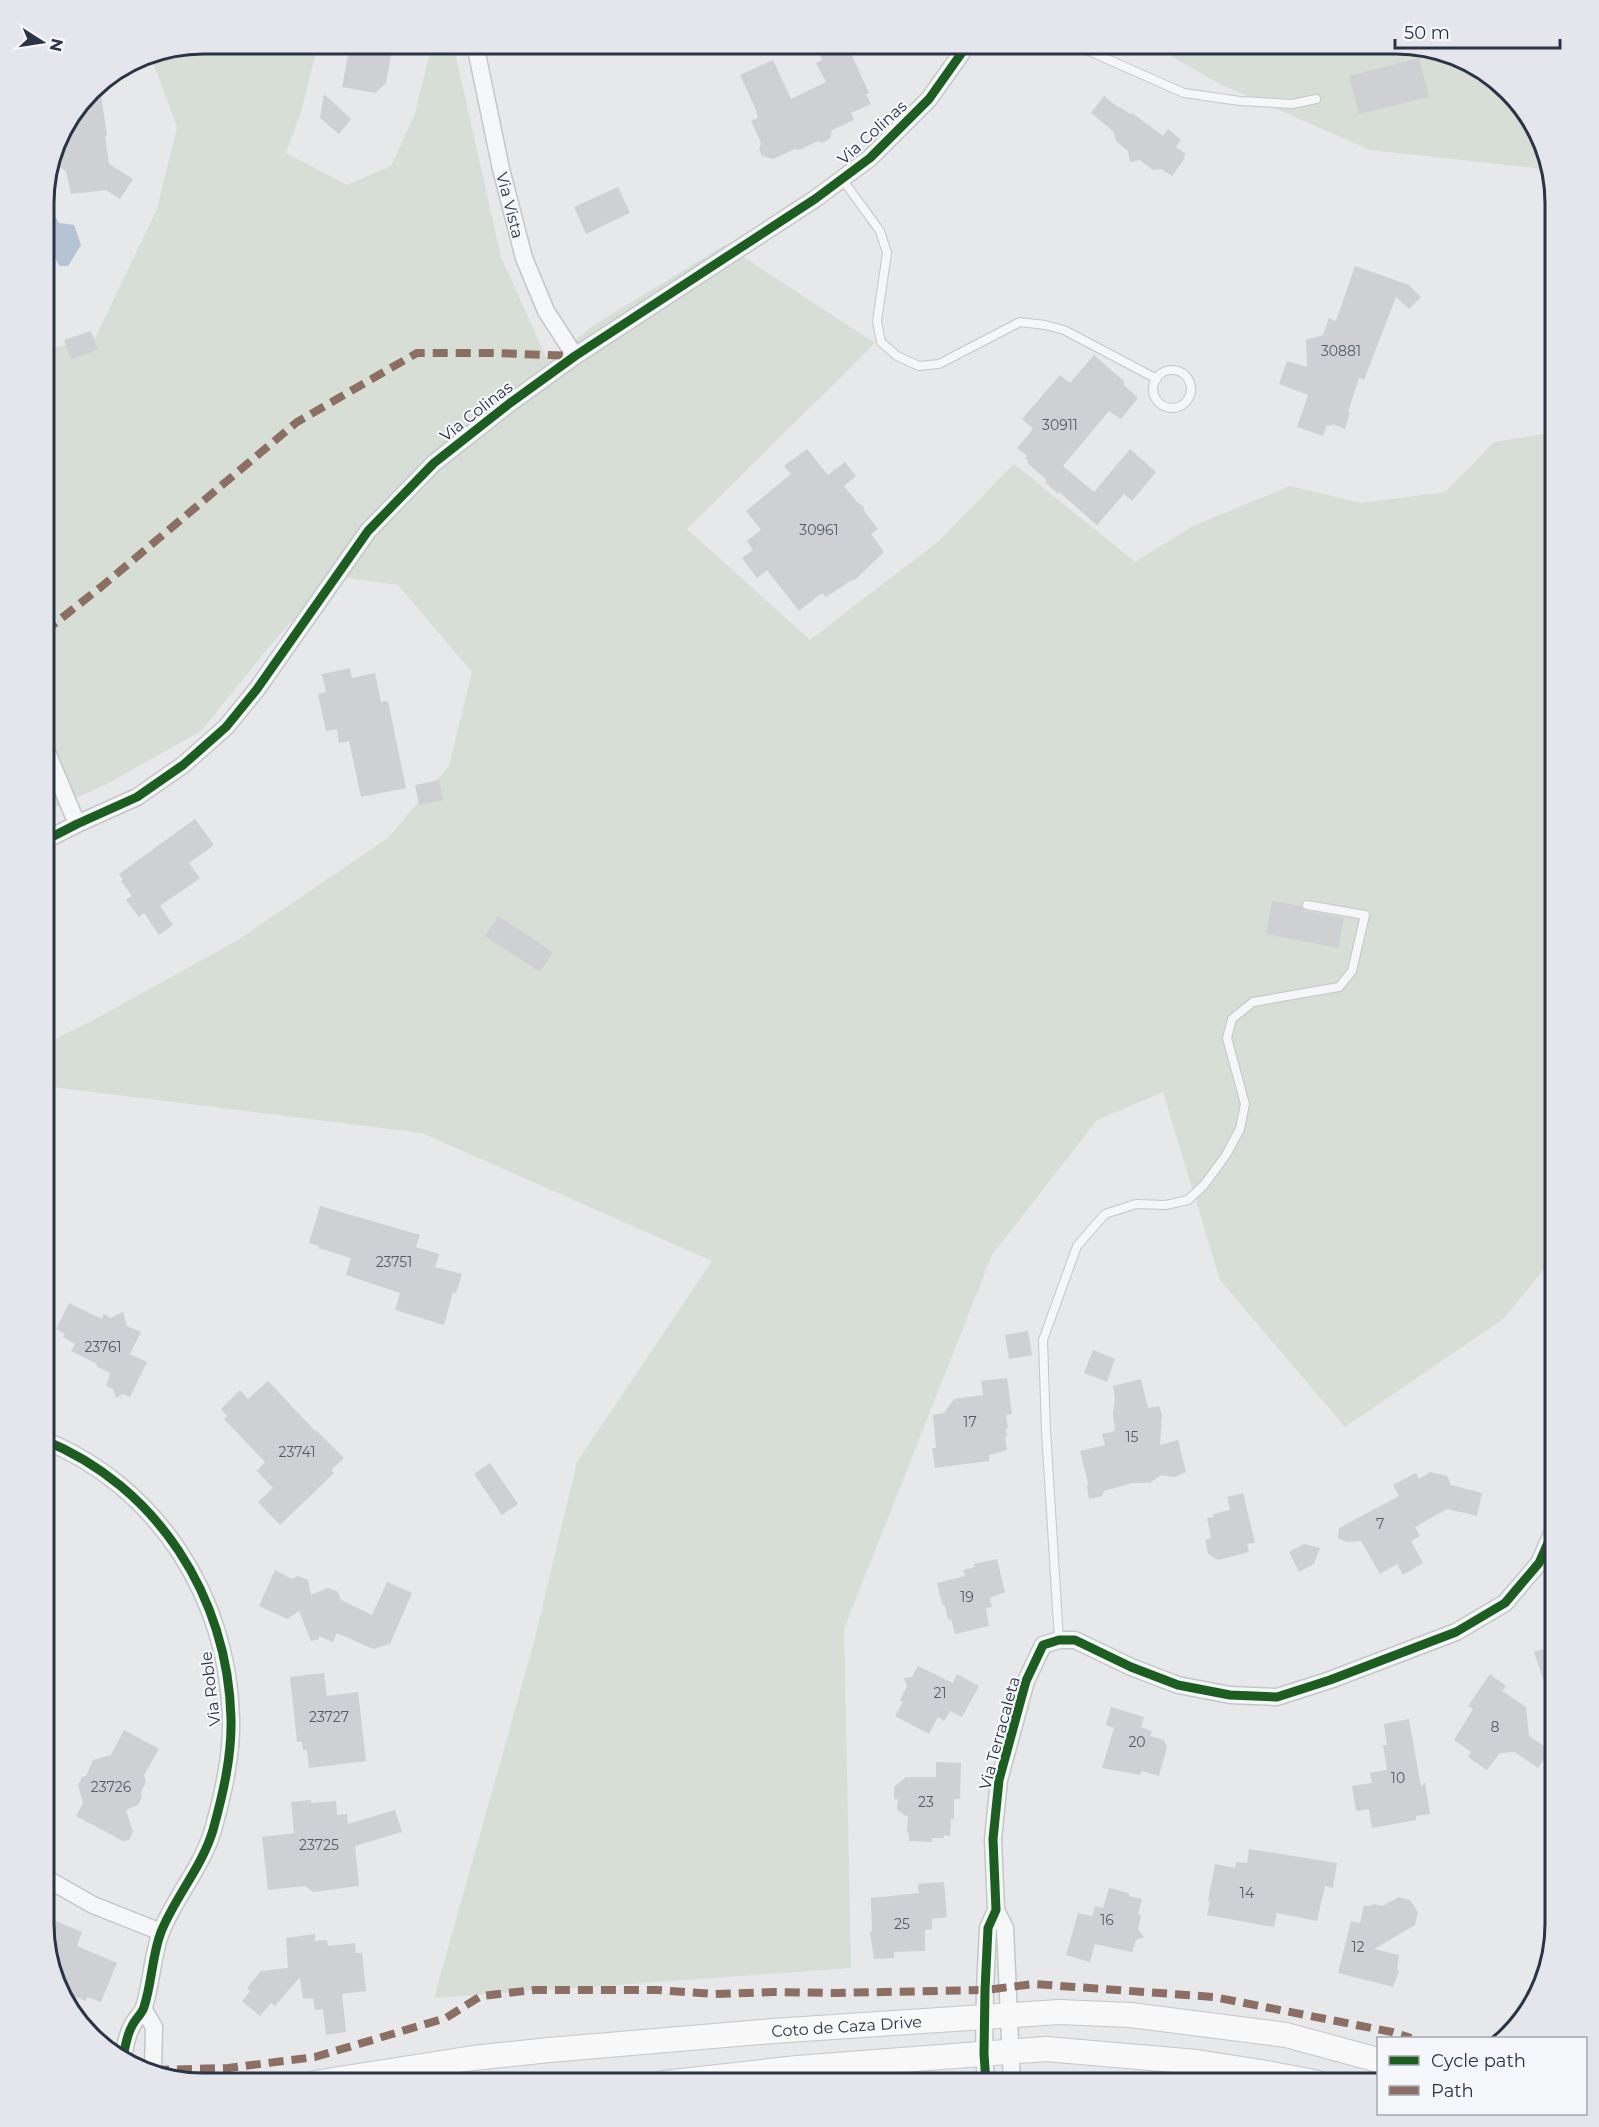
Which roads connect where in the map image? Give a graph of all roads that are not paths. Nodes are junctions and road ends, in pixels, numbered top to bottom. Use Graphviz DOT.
graph roads {
  1 [pos="477,54"];
  2 [pos="961,54"];
  3 [pos="1096,54"];
  4 [pos="1316,99"];
  5 [pos="843,179"];
  6 [pos="575,356"];
  7 [pos="1157,379"];
  8 [pos="54,769"];
  9 [pos="77,824"];
  10 [pos="54,836"];
  11 [pos="1307,905"];
  12 [pos="54,1445"];
  13 [pos="1545,1550"];
  14 [pos="1059,1640"];
  15 [pos="54,1883"];
  16 [pos="996,1910"];
  17 [pos="161,1932"];
  18 [pos="144,2010"];
  19 [pos="996,2016"];
  20 [pos="125,2051"];
  21 [pos="1010,2052"];
  22 [pos="984,2055"];
  23 [pos="1377,2060"];
  24 [pos="153,2064"];
  25 [pos="381,2073"];
  26 [pos="755,2073"];
  27 [pos="985,2073"];
  28 [pos="1011,2073"];
  29 [pos="1258,2073"];
  1 -- 6 [label="street, Via Vista"];
  2 -- 5 [label="street, Via Colinas"];
  3 -- 4 [label="lane"];
  5 -- 6 [label="street, Via Colinas"];
  5 -- 7 [label="lane"];
  6 -- 9 [label="street, Via Colinas"];
  7 -- 7 [label="lane"];
  8 -- 9 [label="street"];
  9 -- 10 [label="street, Via Colinas"];
  11 -- 14 [label="lane"];
  12 -- 17 [label="street, Via Roble"];
  13 -- 14 [label="street"];
  14 -- 16 [label="street, Via Terracaleta"];
  15 -- 17 [label="street"];
  16 -- 19 [label="street, Via Terracaleta"];
  16 -- 19 [label="street, Via Terracaleta"];
  17 -- 18 [label="street, Via Roble"];
  18 -- 20 [label="street, Via Roble"];
  18 -- 24 [label="street"];
  19 -- 21 [label="street"];
  19 -- 22 [label="street"];
  19 -- 23 [label="main road, Coto de Caza Drive"];
  19 -- 25 [label="main road, Coto de Caza Drive"];
  21 -- 22 [label="main road"];
  21 -- 28 [label="street"];
  21 -- 29 [label="main road"];
  22 -- 26 [label="main road"];
  22 -- 27 [label="street"];
}
